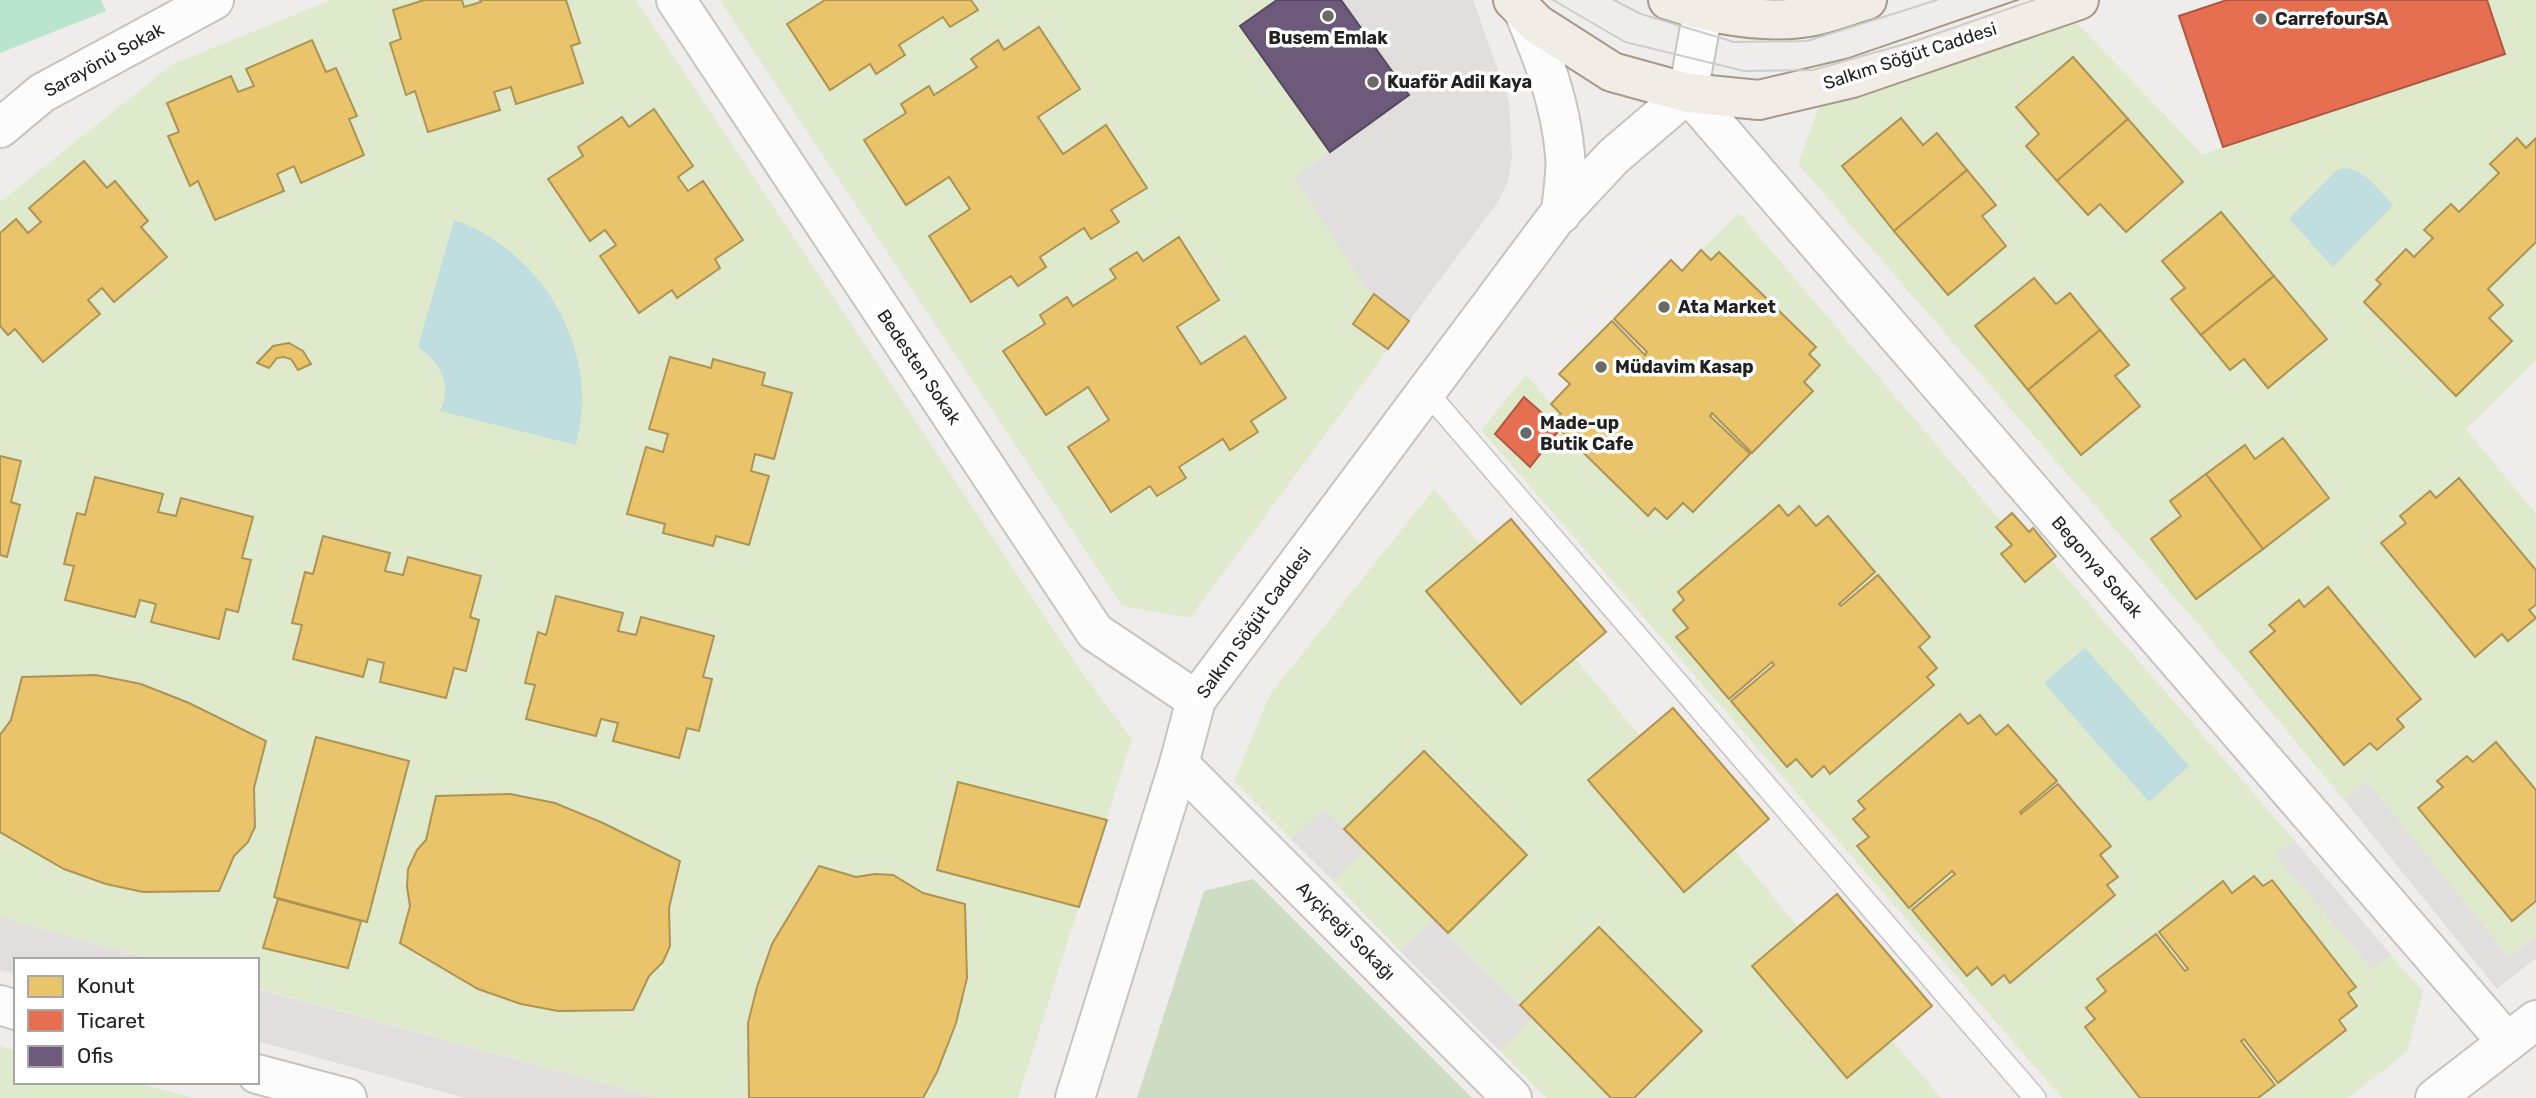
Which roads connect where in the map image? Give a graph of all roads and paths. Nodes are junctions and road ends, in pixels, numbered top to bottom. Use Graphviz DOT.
graph roads {
  1 [pos="214,0"];
  2 [pos="676,0"];
  3 [pos="1668,0"];
  4 [pos="1867,0"];
  5 [pos="2080,0"];
  6 [pos="1518,5"];
  7 [pos="1703,11"];
  8 [pos="1688,93"];
  9 [pos="0,128"];
  10 [pos="1561,214"];
  11 [pos="1426,391"];
  12 [pos="1196,700"];
  13 [pos="1179,764"];
  14 [pos="2522,1031"];
  15 [pos="259,1075"];
  16 [pos="347,1098"];
  17 [pos="1075,1098"];
  18 [pos="1512,1098"];
  19 [pos="2035,1098"];
  20 [pos="2435,1098"];
  1 -- 9 [label="street, Sarayönü Sokak"];
  2 -- 12 [label="street, Bedesten Sokak"];
  3 -- 7 [label="main road"];
  4 -- 7 [label="main road"];
  5 -- 8 [label="main road, Salkım Söğüt Caddesi"];
  6 -- 8 [label="main road, Salkım Söğüt Caddesi"];
  6 -- 10 [label="street"];
  7 -- 8 [label="street"];
  8 -- 10 [label="street, Salkım Söğüt Caddesi"];
  8 -- 14 [label="street, Begonya Sokak"];
  10 -- 11 [label="street, Salkım Söğüt Caddesi"];
  11 -- 12 [label="street, Salkım Söğüt Caddesi"];
  11 -- 19 [label="lane"];
  12 -- 13 [label="street, Salkım Söğüt Caddesi"];
  13 -- 17 [label="street, Salkım Söğüt Caddesi"];
  13 -- 18 [label="street, Ayçiçeği Sokağı"];
  14 -- 20 [label="street"];
  15 -- 16 [label="street"];
}
